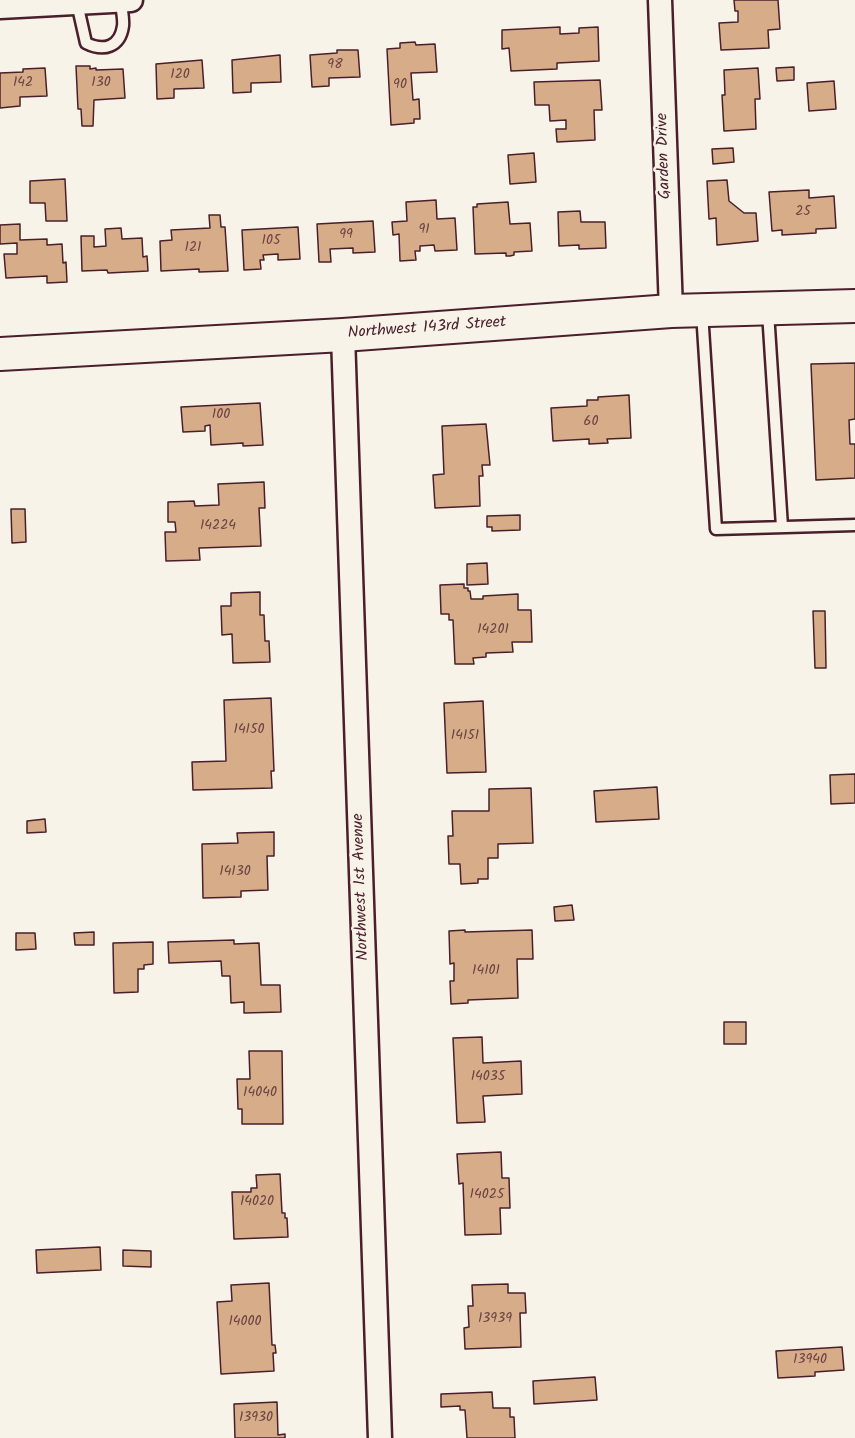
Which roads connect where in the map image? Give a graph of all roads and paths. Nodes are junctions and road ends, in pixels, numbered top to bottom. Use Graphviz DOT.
graph roads {
  1 [pos="121,0"];
  2 [pos="130,0"];
  3 [pos="660,0"];
  4 [pos="77,3"];
  5 [pos="0,7"];
  6 [pos="855,306"];
  7 [pos="767,309"];
  8 [pos="671,311"];
  9 [pos="702,311"];
  10 [pos="343,335"];
  11 [pos="0,354"];
  12 [pos="855,525"];
  13 [pos="782,527"];
  14 [pos="380,1438"];
  1 -- 2 [label="street"];
  1 -- 4 [label="street"];
  1 -- 4 [label="lane"];
  3 -- 8 [label="street, Garden Drive"];
  4 -- 5 [label="street"];
  6 -- 7 [label="street, Northwest 143rd Street"];
  7 -- 9 [label="street, Northwest 143rd Street"];
  7 -- 13 [label="lane"];
  8 -- 9 [label="street, Northwest 143rd Street"];
  8 -- 10 [label="street, Northwest 143rd Street"];
  9 -- 13 [label="lane"];
  10 -- 11 [label="street, Northwest 143rd Street"];
  10 -- 14 [label="street, Northwest 1st Avenue"];
  12 -- 13 [label="lane"];
}
